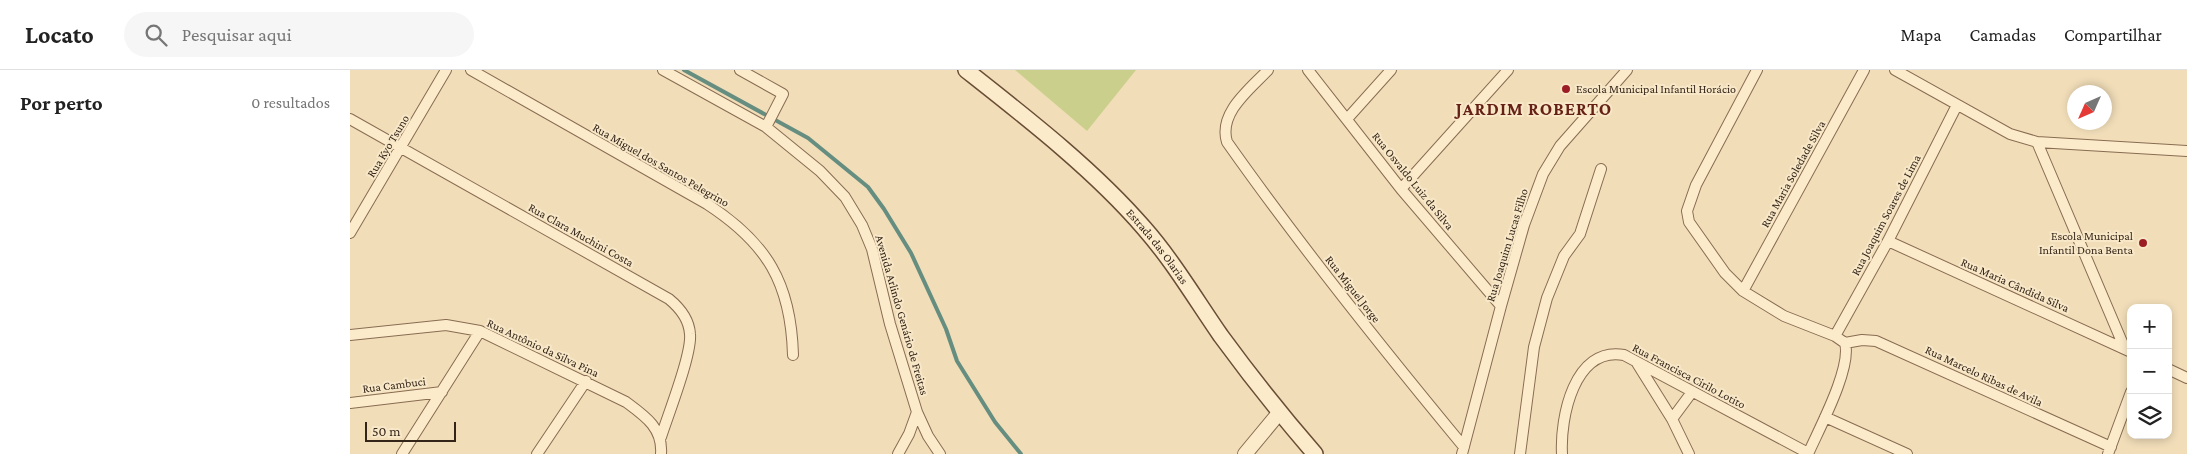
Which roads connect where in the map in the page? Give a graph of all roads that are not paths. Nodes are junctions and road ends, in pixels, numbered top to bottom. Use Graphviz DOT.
graph roads {
  1 [pos="446,70"];
  2 [pos="471,70"];
  3 [pos="663,70"];
  4 [pos="740,70"];
  5 [pos="966,70"];
  6 [pos="1268,70"];
  7 [pos="1308,70"];
  8 [pos="1391,70"];
  9 [pos="1508,70"];
  10 [pos="1627,70"];
  11 [pos="1758,70"];
  12 [pos="1864,70"];
  13 [pos="1895,70"];
  14 [pos="1957,105"];
  15 [pos="350,119"];
  16 [pos="1347,119"];
  17 [pos="768,124"];
  18 [pos="2038,142"];
  19 [pos="402,148"];
  20 [pos="2187,151"];
  21 [pos="1601,169"];
  22 [pos="1402,189"];
  23 [pos="350,234"];
  24 [pos="1888,242"];
  25 [pos="1743,291"];
  26 [pos="1500,306"];
  27 [pos="480,331"];
  28 [pos="350,335"];
  29 [pos="1835,336"];
  30 [pos="1845,343"];
  31 [pos="2128,349"];
  32 [pos="2127,350"];
  33 [pos="793,355"];
  34 [pos="1637,362"];
  35 [pos="2172,371"];
  36 [pos="2187,378"];
  37 [pos="586,381"];
  38 [pos="442,392"];
  39 [pos="1692,392"];
  40 [pos="2130,394"];
  41 [pos="350,403"];
  42 [pos="917,412"];
  43 [pos="1279,413"];
  44 [pos="1825,417"];
  45 [pos="1672,419"];
  46 [pos="661,437"];
  47 [pos="2109,450"];
  48 [pos="1463,451"];
  49 [pos="402,454"];
  50 [pos="538,454"];
  51 [pos="661,454"];
  52 [pos="898,454"];
  53 [pos="940,454"];
  54 [pos="1245,454"];
  55 [pos="1315,454"];
  56 [pos="1520,454"];
  57 [pos="1562,454"];
  58 [pos="1689,454"];
  59 [pos="1808,454"];
  60 [pos="1908,454"];
  1 -- 19 [label="street, Rua Kyo Tsuno"];
  2 -- 33 [label="street, Rua Miguel dos Santos Pelegrino"];
  3 -- 17 [label="street, Avenida Arlindo Genário de Freitas"];
  4 -- 17 [label="street"];
  5 -- 43 [label="main road, Estrada das Olarias"];
  6 -- 48 [label="street, Rua Miguel Jorge"];
  7 -- 16 [label="street, Rua Osvaldo Luiz da Silva"];
  8 -- 16 [label="street"];
  9 -- 22 [label="street"];
  10 -- 26 [label="street, Rua Joaquim Lucas Filho"];
  11 -- 25 [label="street"];
  12 -- 25 [label="street, Rua Maria Soledade Silva"];
  13 -- 14 [label="street"];
  14 -- 18 [label="street"];
  14 -- 24 [label="street, Rua Joaquim Soares de Lima"];
  15 -- 19 [label="street, Rua Clara Muchini Costa"];
  16 -- 22 [label="street, Rua Osvaldo Luiz da Silva"];
  17 -- 42 [label="street, Avenida Arlindo Genário de Freitas"];
  18 -- 20 [label="street"];
  18 -- 31 [label="street"];
  19 -- 23 [label="street, Rua Kyo Tsuno"];
  19 -- 46 [label="street, Rua Clara Muchini Costa"];
  21 -- 56 [label="street"];
  22 -- 26 [label="street, Rua Osvaldo Luiz da Silva"];
  24 -- 29 [label="street, Rua Joaquim Soares de Lima"];
  24 -- 32 [label="street, Rua Maria Cândida Silva"];
  25 -- 29 [label="street"];
  26 -- 48 [label="street, Rua Joaquim Lucas Filho"];
  27 -- 28 [label="street, Rua Antônio da Silva Pina"];
  27 -- 37 [label="street, Rua Antônio da Silva Pina"];
  27 -- 38 [label="street"];
  29 -- 30 [label="street"];
  30 -- 44 [label="street"];
  30 -- 47 [label="street, Rua Marcelo Ribas de Avila"];
  34 -- 39 [label="street, Rua Francisca Cirilo Lotito"];
  34 -- 45 [label="street"];
  34 -- 57 [label="street, Rua Francisca Cirilo Lotito"];
  35 -- 36 [label="street"];
  37 -- 46 [label="street, Rua Antônio da Silva Pina"];
  37 -- 50 [label="street"];
  38 -- 41 [label="street, Rua Cambuci"];
  38 -- 49 [label="street"];
  39 -- 45 [label="street"];
  39 -- 59 [label="street, Rua Francisca Cirilo Lotito"];
  40 -- 47 [label="street"];
  42 -- 52 [label="street, Avenida Arlindo Genário de Freitas"];
  42 -- 53 [label="street"];
  43 -- 54 [label="street"];
  43 -- 55 [label="main road, Estrada das Olarias"];
  44 -- 59 [label="street"];
  44 -- 60 [label="street"];
  45 -- 58 [label="street"];
  46 -- 51 [label="street"];
}
